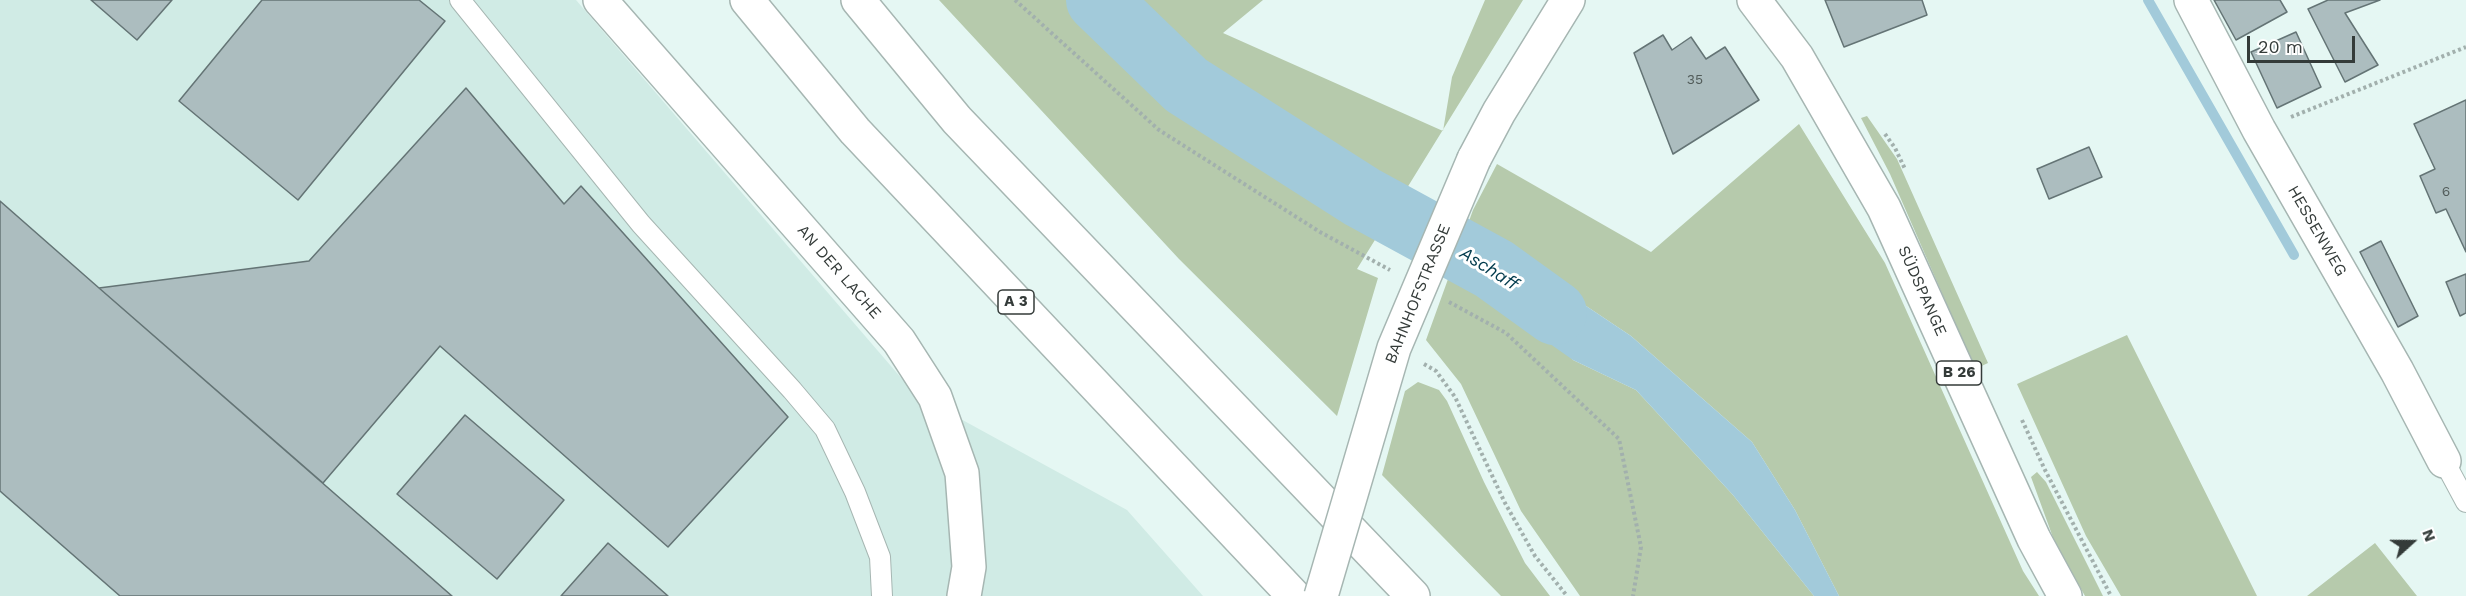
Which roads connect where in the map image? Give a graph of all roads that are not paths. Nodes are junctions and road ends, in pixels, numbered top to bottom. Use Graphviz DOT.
graph roads {
  1 [pos="460,0"];
  2 [pos="600,0"];
  3 [pos="747,0"];
  4 [pos="858,0"];
  5 [pos="1754,0"];
  6 [pos="2191,0"];
  7 [pos="1568,4"];
  8 [pos="2444,461"];
  9 [pos="2466,502"];
  10 [pos="882,596"];
  11 [pos="964,596"];
  12 [pos="1294,596"];
  13 [pos="1321,596"];
  14 [pos="1413,596"];
  15 [pos="2064,596"];
  1 -- 10 [label="lane"];
  2 -- 11 [label="main road, AN DER LACHE"];
  3 -- 12 [label="main road, A 3"];
  4 -- 14 [label="main road"];
  5 -- 15 [label="main road, SÜDSPANGE / B 26"];
  6 -- 8 [label="main road, HESSENWEG"];
  7 -- 13 [label="main road, BAHNHOFSTRASSE, bridge"];
  8 -- 9 [label="lane"];
}
